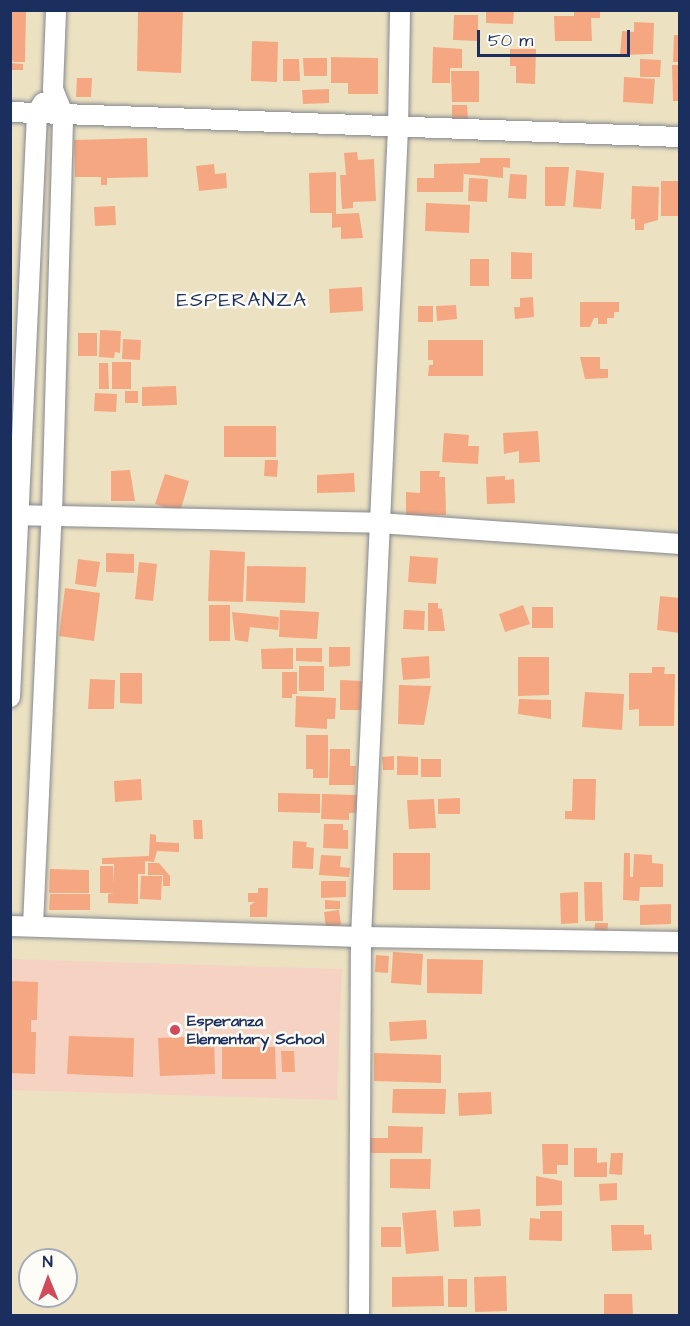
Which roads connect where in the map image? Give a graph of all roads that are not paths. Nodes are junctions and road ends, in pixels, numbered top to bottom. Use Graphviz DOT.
graph roads {
  1 [pos="56,10"];
  2 [pos="400,10"];
  3 [pos="52,89"];
  4 [pos="10,112"];
  5 [pos="37,113"];
  6 [pos="63,114"];
  7 [pos="398,129"];
  8 [pos="680,137"];
  9 [pos="52,514"];
  10 [pos="16,515"];
  11 [pos="379,523"];
  12 [pos="680,544"];
  13 [pos="10,697"];
  14 [pos="10,926"];
  15 [pos="33,926"];
  16 [pos="361,937"];
  17 [pos="680,942"];
  18 [pos="359,1316"];
  1 -- 3 [label="street"];
  2 -- 7 [label="street"];
  3 -- 5 [label="street"];
  3 -- 6 [label="street"];
  4 -- 5 [label="street"];
  5 -- 6 [label="street"];
  5 -- 10 [label="street"];
  6 -- 7 [label="street"];
  6 -- 9 [label="street"];
  7 -- 8 [label="street"];
  7 -- 11 [label="street"];
  9 -- 10 [label="street"];
  9 -- 11 [label="street"];
  9 -- 15 [label="street"];
  10 -- 13 [label="street"];
  11 -- 12 [label="street"];
  11 -- 16 [label="street"];
  14 -- 15 [label="street"];
  15 -- 16 [label="street"];
  16 -- 17 [label="street"];
  16 -- 18 [label="street"];
}
